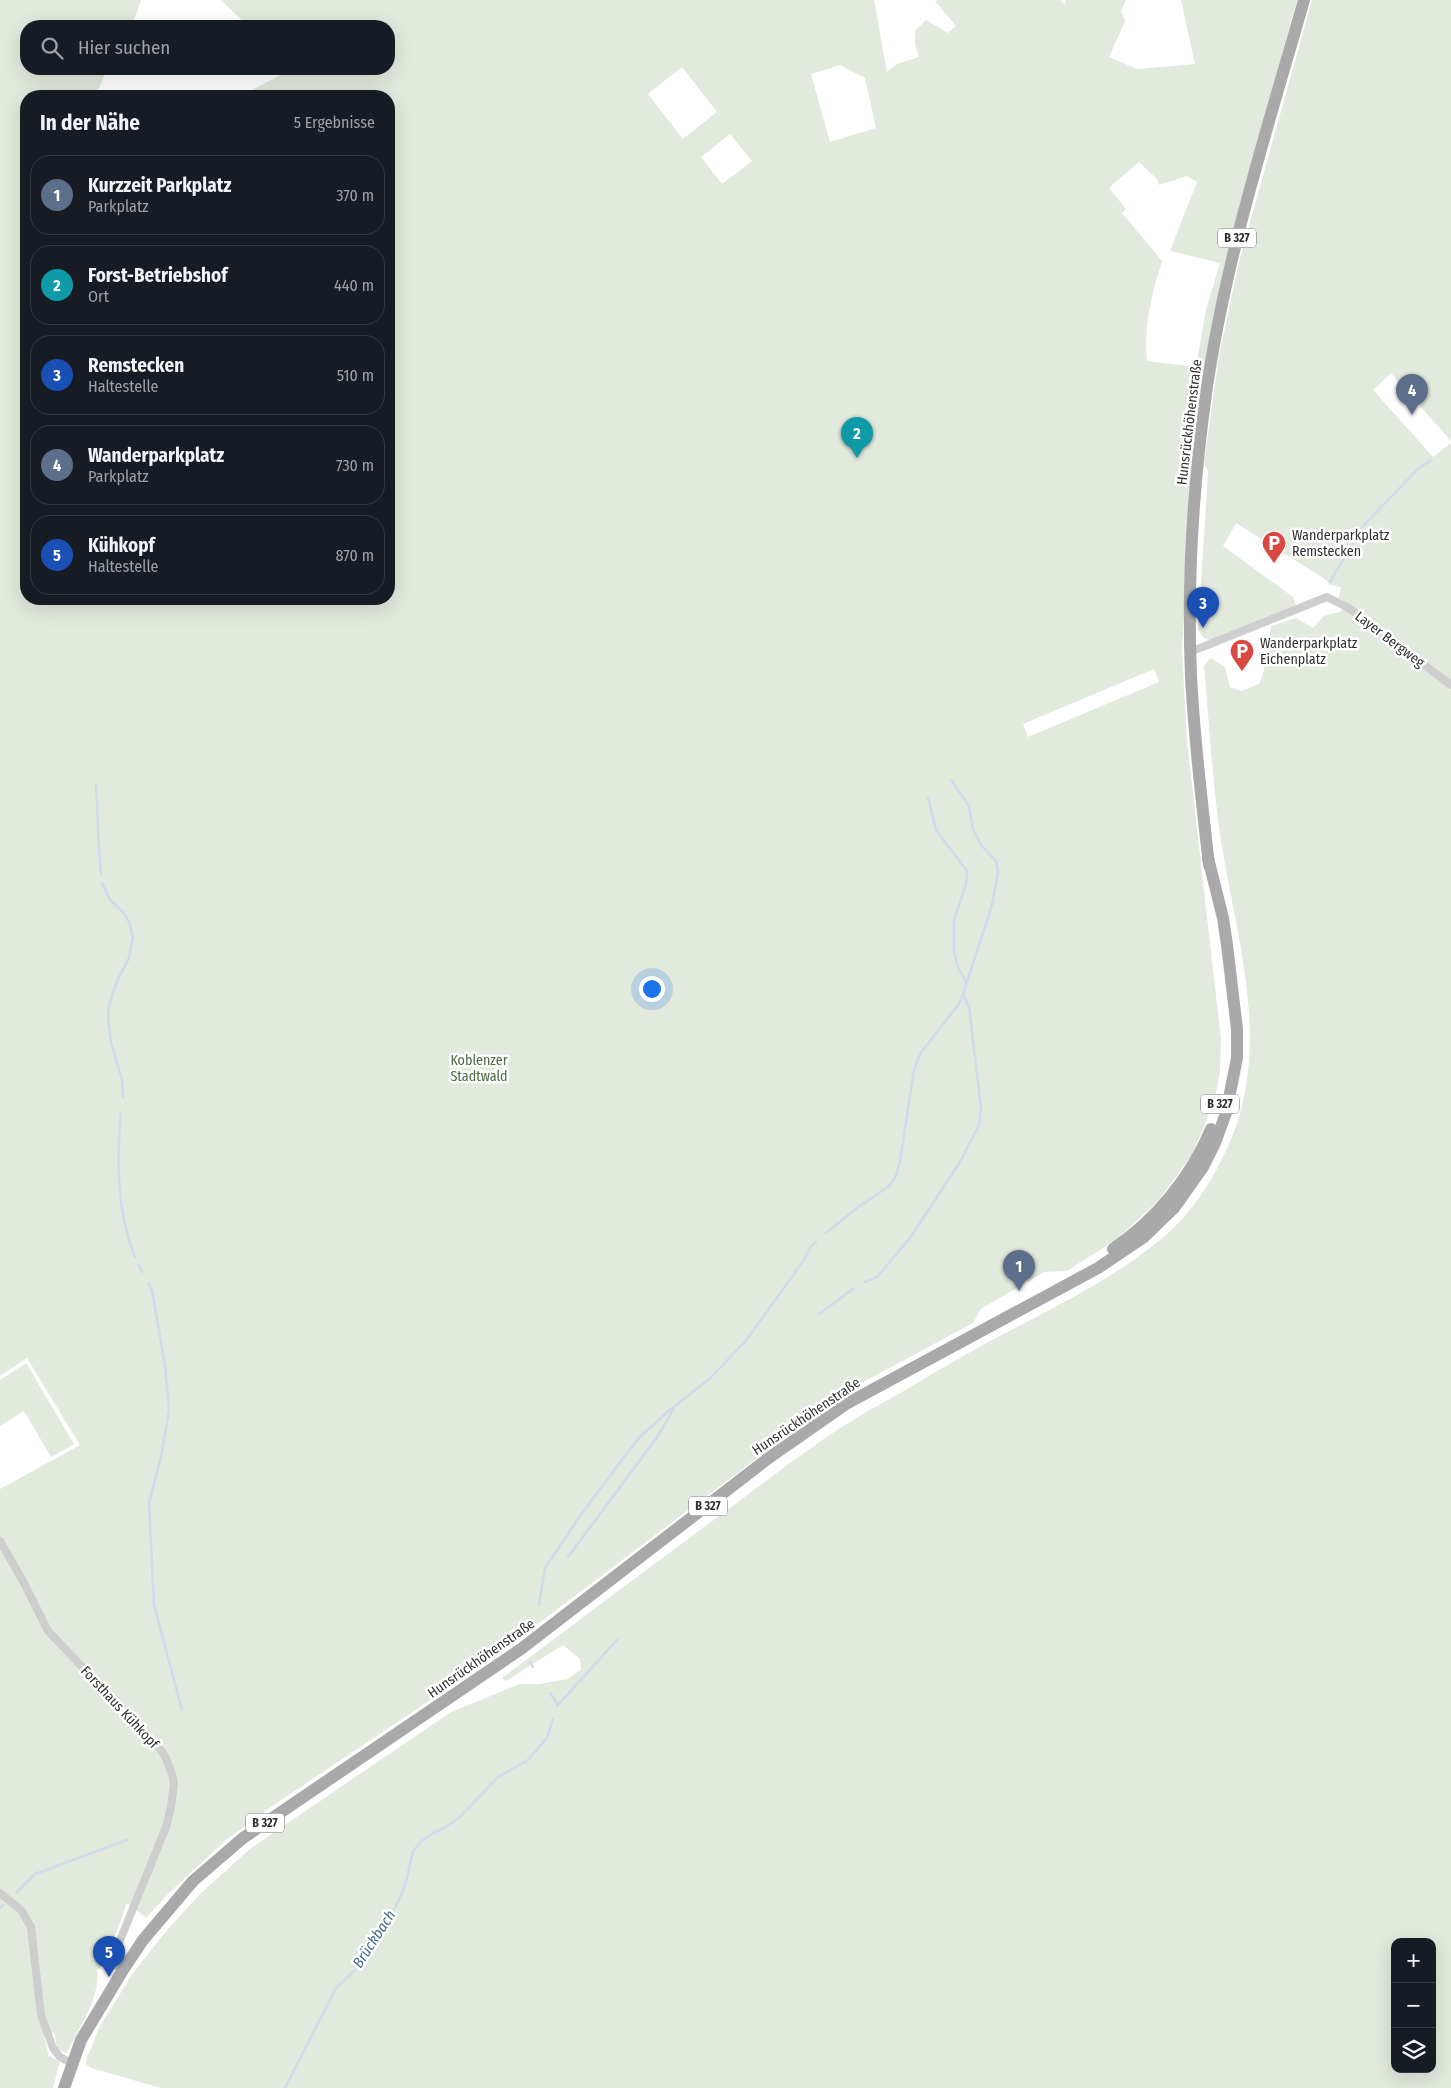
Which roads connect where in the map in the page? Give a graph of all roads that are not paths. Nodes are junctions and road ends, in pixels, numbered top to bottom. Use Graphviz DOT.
graph roads {
  1 [pos="1304,0"];
  2 [pos="1190,652"];
  3 [pos="1451,684"];
  4 [pos="0,1540"];
  5 [pos="0,1893"];
  6 [pos="123,1970"];
  7 [pos="72,2063"];
  8 [pos="64,2088"];
  1 -- 2 [label="main road, Hunsrückhöhenstraße / B 327"];
  2 -- 3 [label="street, Layer Bergweg"];
  2 -- 6 [label="main road, Hunsrückhöhenstraße / B 327"];
  4 -- 6 [label="street, Forsthaus Kühkopf"];
  5 -- 7 [label="street"];
  6 -- 7 [label="main road, Hunsrückhöhenstraße / B 327"];
  7 -- 8 [label="main road, Hunsrückhöhenstraße / B 327"];
}
